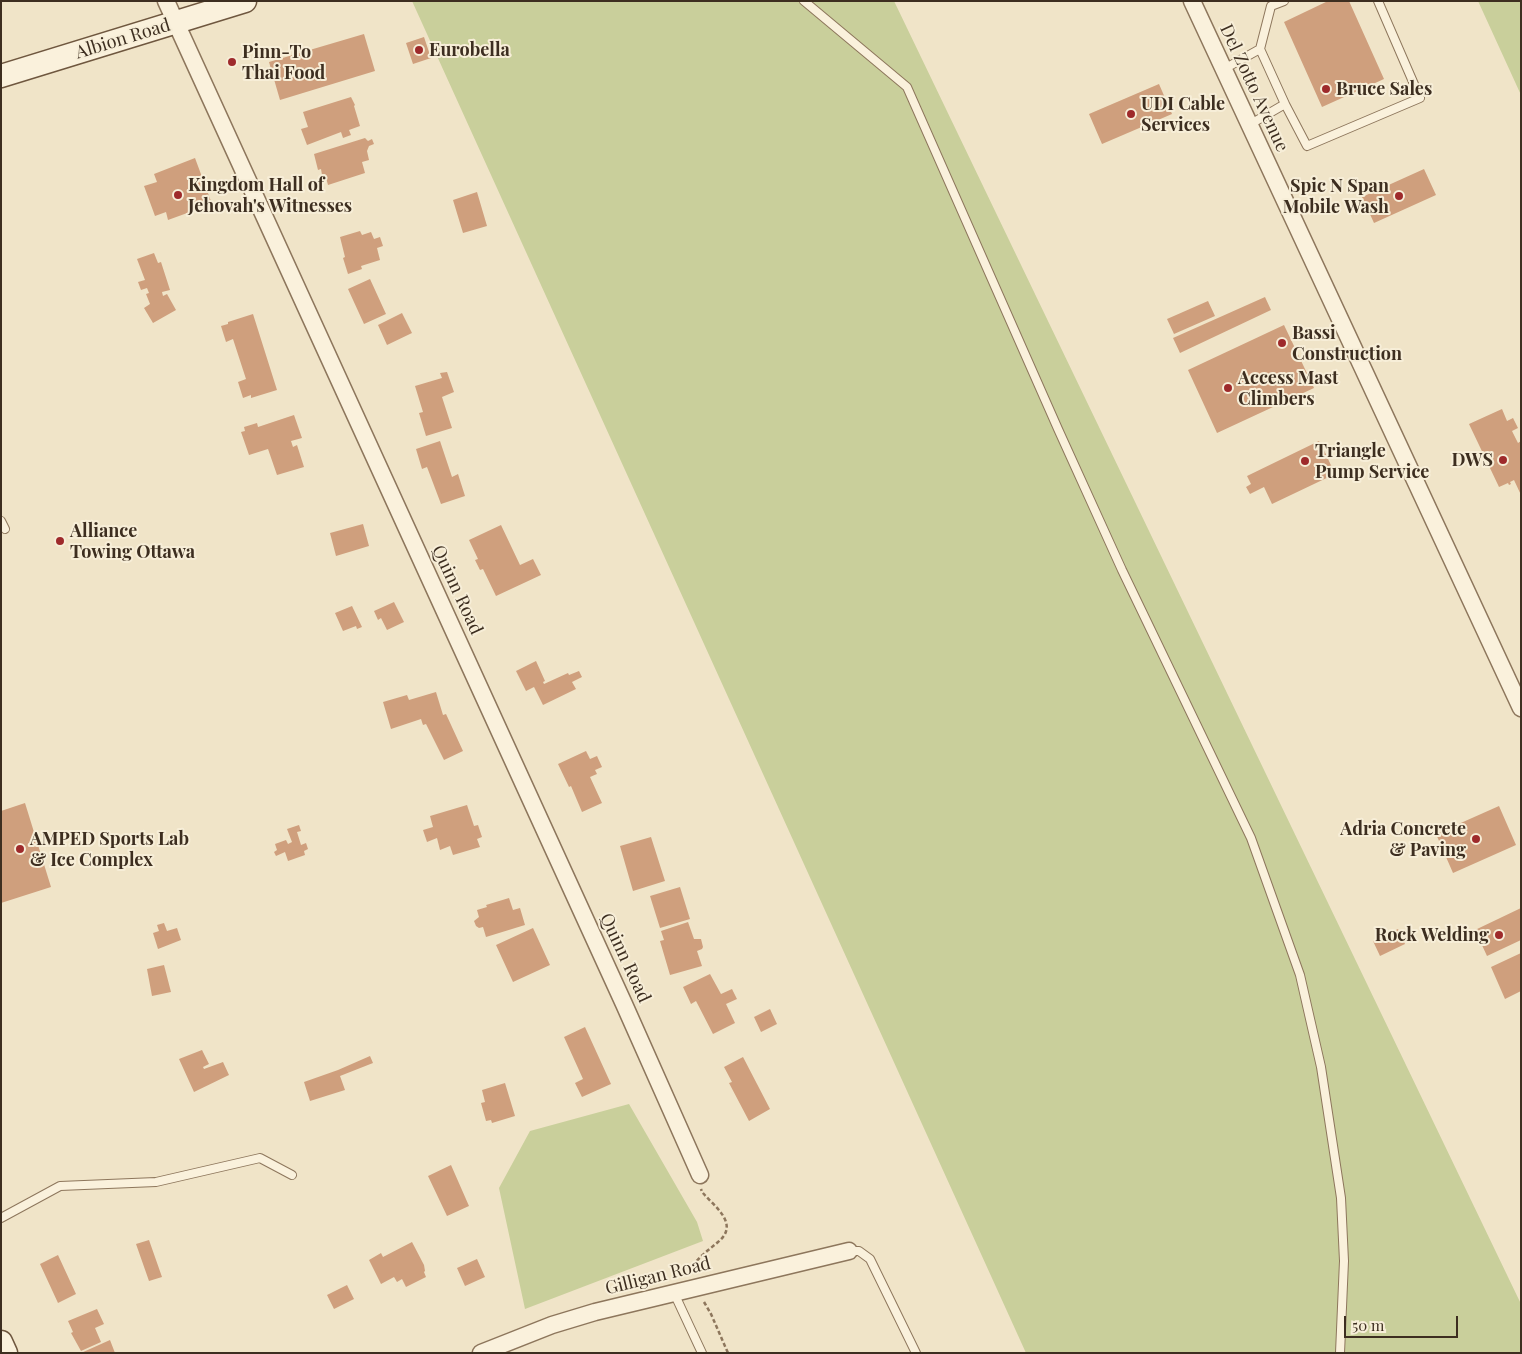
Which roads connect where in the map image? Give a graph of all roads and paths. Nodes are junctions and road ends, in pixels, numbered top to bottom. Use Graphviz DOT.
graph roads {
  1 [pos="166,1"];
  2 [pos="245,1"];
  3 [pos="804,1"];
  4 [pos="1192,1"];
  5 [pos="1284,1"];
  6 [pos="1378,1"];
  7 [pos="174,23"];
  8 [pos="1260,49"];
  9 [pos="1224,68"];
  10 [pos="1,76"];
  11 [pos="1285,104"];
  12 [pos="1249,125"];
  13 [pos="1,521"];
  14 [pos="4,529"];
  15 [pos="1521,708"];
  16 [pos="292,1175"];
  17 [pos="700,1175"];
  18 [pos="1,1218"];
  19 [pos="849,1251"];
  20 [pos="696,1279"];
  21 [pos="674,1293"];
  22 [pos="704,1302"];
  23 [pos="1,1342"];
  24 [pos="6,1353"];
  25 [pos="481,1353"];
  26 [pos="702,1353"];
  27 [pos="728,1353"];
  28 [pos="916,1353"];
  29 [pos="1340,1353"];
  1 -- 7 [label="street, Quinn Road"];
  2 -- 7 [label="main road, Albion Road"];
  3 -- 29 [label="lane"];
  4 -- 9 [label="street, Del Zotto Avenue"];
  5 -- 8 [label="lane"];
  6 -- 11 [label="lane"];
  7 -- 10 [label="main road, Albion Road"];
  7 -- 17 [label="street, Quinn Road"];
  8 -- 9 [label="lane"];
  8 -- 11 [label="lane"];
  9 -- 12 [label="street, Del Zotto Avenue"];
  11 -- 12 [label="lane"];
  12 -- 15 [label="street, Del Zotto Avenue"];
  13 -- 14 [label="lane"];
  16 -- 18 [label="lane"];
  17 -- 20 [label="path"];
  19 -- 21 [label="street, Gilligan Road"];
  19 -- 28 [label="lane"];
  21 -- 25 [label="street, Gilligan Road"];
  21 -- 26 [label="lane"];
  22 -- 27 [label="path"];
  23 -- 24 [label="main road"];
}
